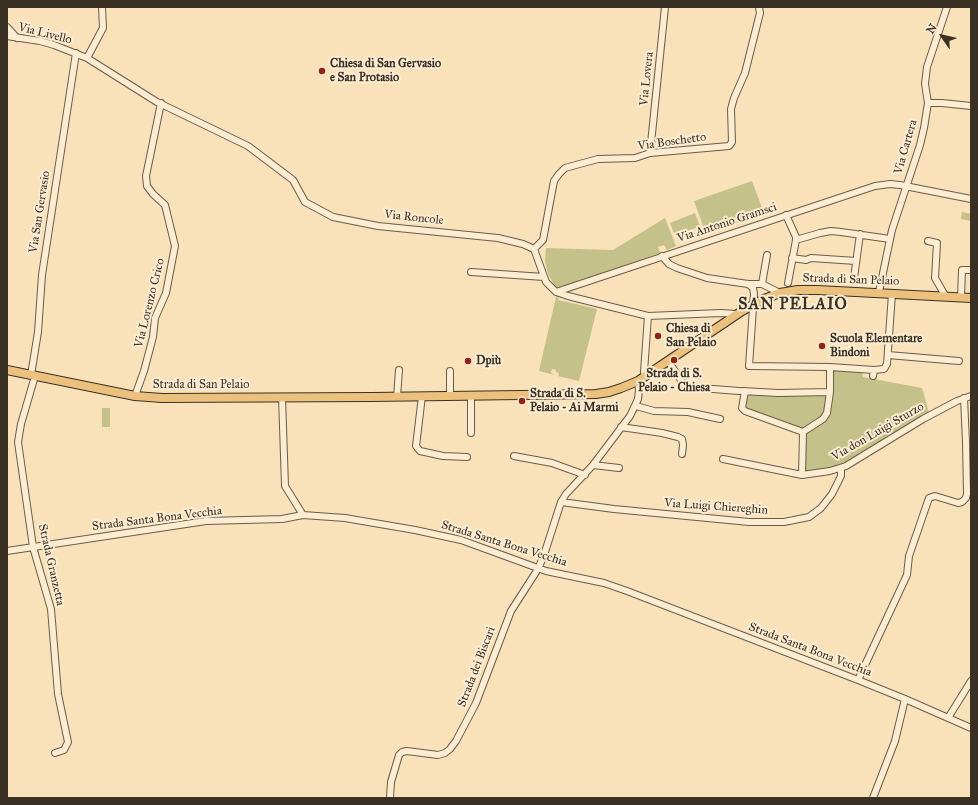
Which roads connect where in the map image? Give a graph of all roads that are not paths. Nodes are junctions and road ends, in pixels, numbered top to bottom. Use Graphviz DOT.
graph roads {
  1 [pos="102,7"];
  2 [pos="665,7"];
  3 [pos="759,7"];
  4 [pos="947,7"];
  5 [pos="7,27"];
  6 [pos="7,36"];
  7 [pos="17,38"];
  8 [pos="76,53"];
  9 [pos="87,58"];
  10 [pos="119,77"];
  11 [pos="161,103"];
  12 [pos="928,103"];
  13 [pos="971,106"];
  14 [pos="650,153"];
  15 [pos="906,186"];
  16 [pos="971,199"];
  17 [pos="786,215"];
  18 [pos="860,234"];
  19 [pos="890,239"];
  20 [pos="796,240"];
  21 [pos="928,241"];
  22 [pos="534,250"];
  23 [pos="767,255"];
  24 [pos="662,256"];
  25 [pos="792,258"];
  26 [pos="856,261"];
  27 [pos="971,270"];
  28 [pos="472,272"];
  29 [pos="544,277"];
  30 [pos="854,278"];
  31 [pos="788,283"];
  32 [pos="748,284"];
  33 [pos="762,284"];
  34 [pos="754,289"];
  35 [pos="556,292"];
  36 [pos="879,292"];
  37 [pos="780,293"];
  38 [pos="892,294"];
  39 [pos="946,297"];
  40 [pos="766,298"];
  41 [pos="961,298"];
  42 [pos="971,298"];
  43 [pos="752,304"];
  44 [pos="721,314"];
  45 [pos="736,314"];
  46 [pos="648,316"];
  47 [pos="726,321"];
  48 [pos="888,355"];
  49 [pos="668,361"];
  50 [pos="959,361"];
  51 [pos="830,367"];
  52 [pos="7,370"];
  53 [pos="398,370"];
  54 [pos="450,371"];
  55 [pos="33,376"];
  56 [pos="641,379"];
  57 [pos="742,391"];
  58 [pos="830,392"];
  59 [pos="135,396"];
  60 [pos="422,396"];
  61 [pos="450,396"];
  62 [pos="471,396"];
  63 [pos="971,396"];
  64 [pos="282,397"];
  65 [pos="397,397"];
  66 [pos="964,398"];
  67 [pos="636,406"];
  68 [pos="720,419"];
  69 [pos="621,427"];
  70 [pos="803,432"];
  71 [pos="471,433"];
  72 [pos="682,454"];
  73 [pos="468,456"];
  74 [pos="514,456"];
  75 [pos="723,458"];
  76 [pos="592,465"];
  77 [pos="619,468"];
  78 [pos="841,468"];
  79 [pos="585,474"];
  80 [pos="802,475"];
  81 [pos="561,502"];
  82 [pos="303,515"];
  83 [pos="33,547"];
  84 [pos="7,551"];
  85 [pos="538,569"];
  86 [pos="858,680"];
  87 [pos="971,681"];
  88 [pos="905,698"];
  89 [pos="948,718"];
  90 [pos="971,728"];
  91 [pos="55,752"];
  92 [pos="390,798"];
  93 [pos="873,798"];
  1 -- 9 [label="street"];
  2 -- 14 [label="street, Via Lovera"];
  3 -- 14 [label="street, Via Boschetto"];
  4 -- 12 [label="street, Via Cartera"];
  5 -- 7 [label="street"];
  6 -- 7 [label="street, Via Livello"];
  7 -- 8 [label="street, Via Livello"];
  8 -- 9 [label="street, Via Livello"];
  8 -- 55 [label="street, Via San Gervasio"];
  9 -- 10 [label="street, Via Livello"];
  10 -- 11 [label="street, Via Roncole"];
  11 -- 22 [label="street, Via Roncole"];
  11 -- 59 [label="street, Via Lorenzo Crico"];
  12 -- 13 [label="street"];
  12 -- 15 [label="street, Via Cartera"];
  14 -- 22 [label="street, Via Boschetto"];
  15 -- 16 [label="street, Via Antonio Gramsci"];
  15 -- 17 [label="street, Via Antonio Gramsci"];
  15 -- 19 [label="street, Via Cartera"];
  17 -- 20 [label="street"];
  17 -- 24 [label="street, Via Antonio Gramsci"];
  18 -- 19 [label="street"];
  18 -- 20 [label="street"];
  18 -- 26 [label="street"];
  19 -- 36 [label="street, Via Cartera"];
  20 -- 25 [label="street"];
  21 -- 39 [label="street"];
  22 -- 29 [label="street"];
  23 -- 33 [label="street"];
  24 -- 32 [label="street"];
  24 -- 35 [label="street, Via Antonio Gramsci"];
  25 -- 26 [label="street"];
  25 -- 31 [label="street"];
  26 -- 30 [label="street"];
  27 -- 41 [label="street"];
  28 -- 29 [label="street"];
  29 -- 35 [label="street"];
  32 -- 33 [label="street"];
  32 -- 34 [label="street"];
  33 -- 37 [label="street"];
  34 -- 40 [label="street"];
  34 -- 43 [label="street"];
  35 -- 46 [label="street"];
  36 -- 37 [label="main road, Strada di San Pelaio"];
  36 -- 38 [label="main road, Strada di San Pelaio"];
  37 -- 40 [label="main road, Strada di San Pelaio"];
  38 -- 39 [label="main road, Strada di San Pelaio"];
  38 -- 48 [label="street"];
  39 -- 41 [label="main road, Strada di San Pelaio"];
  40 -- 43 [label="main road, Strada di San Pelaio"];
  41 -- 42 [label="main road, Strada di San Pelaio"];
  43 -- 45 [label="main road, Strada di San Pelaio"];
  43 -- 51 [label="street"];
  44 -- 45 [label="street"];
  44 -- 46 [label="street"];
  44 -- 47 [label="street"];
  45 -- 47 [label="main road, Strada di San Pelaio"];
  46 -- 56 [label="street"];
  47 -- 49 [label="main road, Strada di San Pelaio"];
  48 -- 50 [label="street"];
  48 -- 51 [label="street"];
  49 -- 56 [label="main road, Strada di San Pelaio"];
  49 -- 57 [label="street"];
  51 -- 58 [label="street"];
  52 -- 55 [label="main road, Strada di San Pelaio"];
  53 -- 65 [label="street"];
  54 -- 61 [label="street"];
  55 -- 59 [label="main road, Strada di San Pelaio"];
  55 -- 83 [label="street, Strada Granzetta"];
  56 -- 62 [label="main road, Strada di San Pelaio"];
  56 -- 67 [label="street"];
  57 -- 58 [label="street"];
  57 -- 70 [label="street"];
  58 -- 70 [label="street"];
  59 -- 64 [label="main road, Strada di San Pelaio"];
  60 -- 61 [label="main road, Strada di San Pelaio"];
  60 -- 65 [label="main road, Strada di San Pelaio"];
  60 -- 73 [label="street"];
  61 -- 62 [label="main road, Strada di San Pelaio"];
  62 -- 71 [label="street"];
  63 -- 66 [label="street, Via don Luigi Sturzo"];
  64 -- 65 [label="main road, Strada di San Pelaio"];
  64 -- 82 [label="street"];
  66 -- 78 [label="street, Via don Luigi Sturzo"];
  66 -- 86 [label="street"];
  67 -- 68 [label="street"];
  67 -- 69 [label="street"];
  69 -- 72 [label="street"];
  69 -- 76 [label="street"];
  70 -- 80 [label="street"];
  74 -- 79 [label="street"];
  75 -- 80 [label="street, Via don Luigi Sturzo"];
  76 -- 77 [label="street"];
  76 -- 79 [label="street"];
  78 -- 80 [label="street, Via don Luigi Sturzo"];
  78 -- 81 [label="street, Via Luigi Chiereghin"];
  79 -- 81 [label="street"];
  81 -- 85 [label="street, Strada dei Biscari"];
  82 -- 83 [label="street, Strada Santa Bona Vecchia"];
  82 -- 85 [label="street, Strada Santa Bona Vecchia"];
  83 -- 84 [label="street, Strada Santa Bona Vecchia"];
  83 -- 91 [label="street, Strada Granzetta"];
  85 -- 86 [label="street, Strada Santa Bona Vecchia"];
  85 -- 92 [label="street, Strada dei Biscari"];
  86 -- 88 [label="street, Strada Santa Bona Vecchia"];
  87 -- 89 [label="street"];
  88 -- 89 [label="street, Strada Santa Bona Vecchia"];
  88 -- 93 [label="street"];
  89 -- 90 [label="street, Strada Santa Bona Vecchia"];
}
